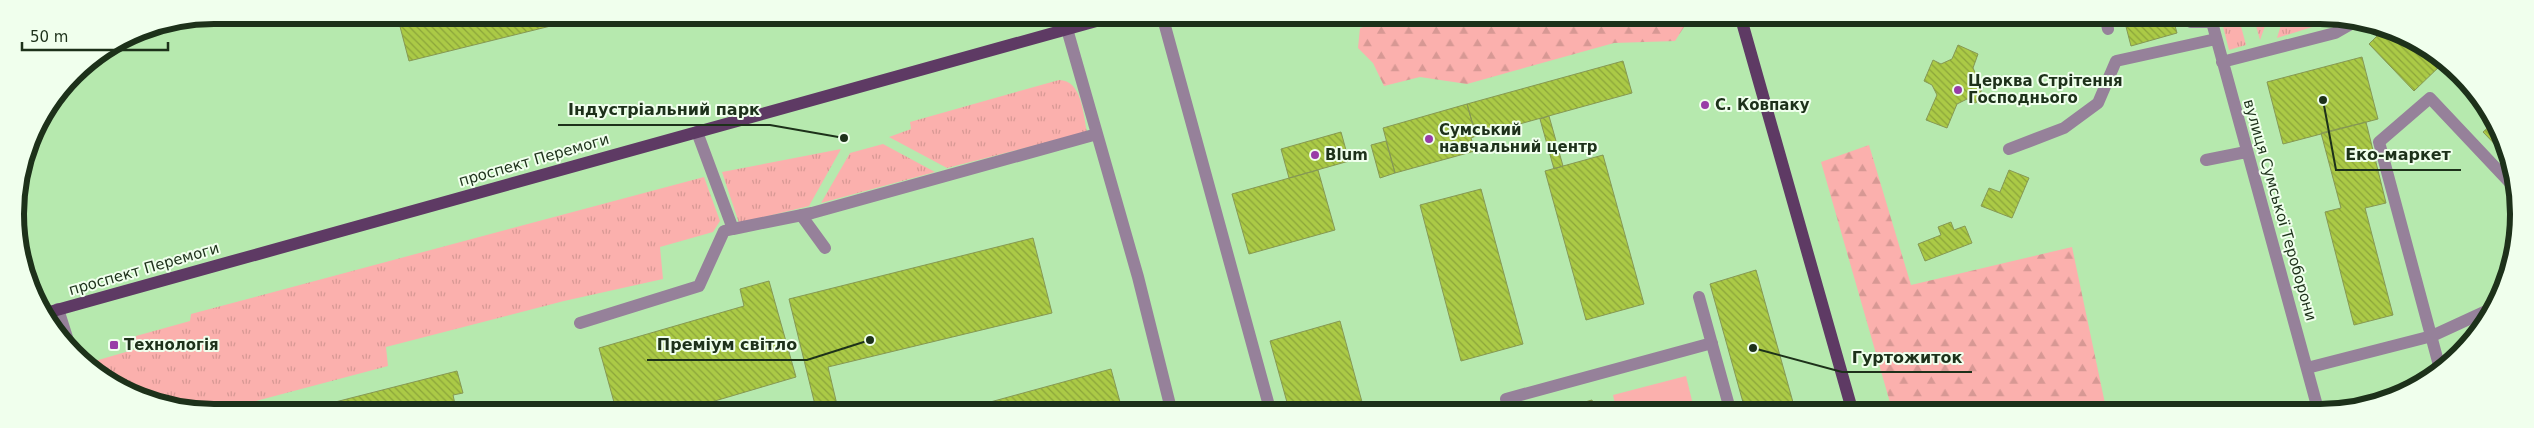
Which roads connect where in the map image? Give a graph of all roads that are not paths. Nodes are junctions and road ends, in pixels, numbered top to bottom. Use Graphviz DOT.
graph roads {
  1 [pos="1085,24"];
  2 [pos="1164,24"];
  3 [pos="1743,24"];
  4 [pos="2107,24"];
  5 [pos="2212,24"];
  6 [pos="2349,26"];
  7 [pos="1066,29"];
  8 [pos="2108,30"];
  9 [pos="2216,39"];
  10 [pos="2222,62"];
  11 [pos="697,132"];
  12 [pos="1097,134"];
  13 [pos="2010,149"];
  14 [pos="2246,152"];
  15 [pos="2206,160"];
  16 [pos="2508,180"];
  17 [pos="801,215"];
  18 [pos="733,229"];
  19 [pos="825,248"];
  20 [pos="1699,297"];
  21 [pos="52,311"];
  22 [pos="2483,313"];
  23 [pos="580,323"];
  24 [pos="2432,336"];
  25 [pos="1712,344"];
  26 [pos="2438,363"];
  27 [pos="2307,368"];
  28 [pos="1506,399"];
  29 [pos="1170,404"];
  30 [pos="1270,404"];
  31 [pos="1729,404"];
  32 [pos="1851,404"];
  33 [pos="2316,404"];
  1 -- 7 [label="main road, проспект Перемоги"];
  2 -- 30 [label="street"];
  3 -- 32 [label="main road"];
  4 -- 8 [label="street"];
  5 -- 9 [label="street, вулиця Сумської Тероборони"];
  6 -- 10 [label="street"];
  7 -- 11 [label="main road, проспект Перемоги"];
  7 -- 12 [label="street"];
  9 -- 10 [label="street, вулиця Сумської Тероборони"];
  9 -- 13 [label="street"];
  10 -- 14 [label="street, вулиця Сумської Тероборони"];
  11 -- 18 [label="street"];
  11 -- 21 [label="main road, проспект Перемоги"];
  12 -- 17 [label="street"];
  12 -- 29 [label="street"];
  14 -- 15 [label="street"];
  14 -- 27 [label="street, вулиця Сумської Тероборони"];
  16 -- 24 [label="street"];
  17 -- 18 [label="street"];
  17 -- 19 [label="street"];
  18 -- 23 [label="street"];
  20 -- 25 [label="street"];
  22 -- 24 [label="street"];
  24 -- 26 [label="street"];
  24 -- 27 [label="street"];
  25 -- 28 [label="street"];
  25 -- 31 [label="street"];
  27 -- 33 [label="street, вулиця Сумської Тероборони"];
}
